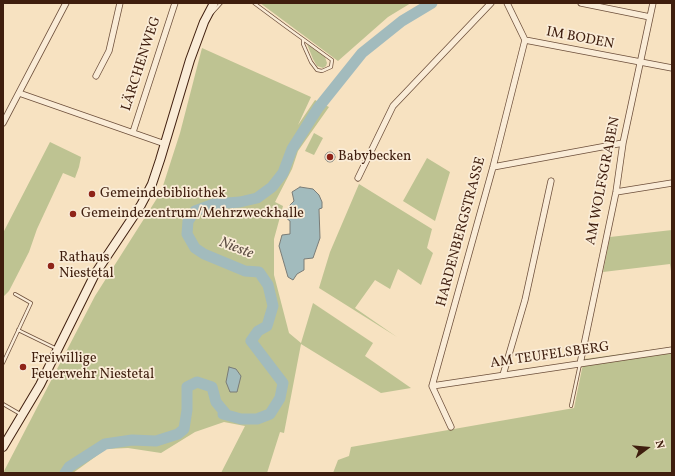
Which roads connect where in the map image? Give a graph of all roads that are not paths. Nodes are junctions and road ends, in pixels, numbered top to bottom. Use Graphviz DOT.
graph roads {
  1 [pos="66,3"];
  2 [pos="120,3"];
  3 [pos="175,3"];
  4 [pos="214,3"];
  5 [pos="221,3"];
  6 [pos="254,3"];
  7 [pos="491,3"];
  8 [pos="507,3"];
  9 [pos="581,3"];
  10 [pos="653,3"];
  11 [pos="650,17"];
  12 [pos="204,22"];
  13 [pos="303,39"];
  14 [pos="525,40"];
  15 [pos="641,63"];
  16 [pos="672,68"];
  17 [pos="96,76"];
  18 [pos="19,92"];
  19 [pos="3,123"];
  20 [pos="133,132"];
  21 [pos="622,143"];
  22 [pos="165,144"];
  23 [pos="493,167"];
  24 [pos="358,178"];
  25 [pos="552,182"];
  26 [pos="672,183"];
  27 [pos="616,192"];
  28 [pos="15,294"];
  29 [pos="18,330"];
  30 [pos="58,349"];
  31 [pos="672,350"];
  32 [pos="3,363"];
  33 [pos="580,364"];
  34 [pos="503,375"];
  35 [pos="432,386"];
  36 [pos="3,404"];
  37 [pos="571,406"];
  38 [pos="22,415"];
  39 [pos="452,426"];
  40 [pos="3,447"];
  1 -- 18 [label="street"];
  2 -- 17 [label="street"];
  3 -- 20 [label="street, LÄRCHENWEG"];
  4 -- 12 [label="street"];
  5 -- 12 [label="lane"];
  6 -- 13 [label="lane"];
  7 -- 24 [label="street"];
  8 -- 14 [label="street, IM BODEN"];
  9 -- 11 [label="street"];
  10 -- 11 [label="street, AM WOLFSGRABEN"];
  11 -- 15 [label="street, AM WOLFSGRABEN"];
  12 -- 22 [label="street"];
  13 -- 13 [label="lane"];
  14 -- 15 [label="street, IM BODEN"];
  14 -- 23 [label="street, HARDENBERGSTRASSE"];
  15 -- 16 [label="street, IM BODEN"];
  15 -- 21 [label="street, AM WOLFSGRABEN"];
  18 -- 19 [label="street"];
  18 -- 20 [label="street"];
  20 -- 22 [label="street"];
  21 -- 23 [label="street"];
  21 -- 27 [label="street, AM WOLFSGRABEN"];
  22 -- 30 [label="street"];
  23 -- 35 [label="street, HARDENBERGSTRASSE"];
  25 -- 34 [label="street"];
  26 -- 27 [label="street"];
  27 -- 33 [label="street, AM WOLFSGRABEN"];
  28 -- 29 [label="lane"];
  29 -- 30 [label="lane"];
  29 -- 32 [label="lane"];
  30 -- 38 [label="street"];
  31 -- 33 [label="street, AM TEUFELSBERG"];
  33 -- 34 [label="street, AM TEUFELSBERG"];
  33 -- 37 [label="lane"];
  34 -- 35 [label="street, AM TEUFELSBERG"];
  35 -- 39 [label="street"];
  36 -- 38 [label="lane"];
  38 -- 40 [label="street"];
}
